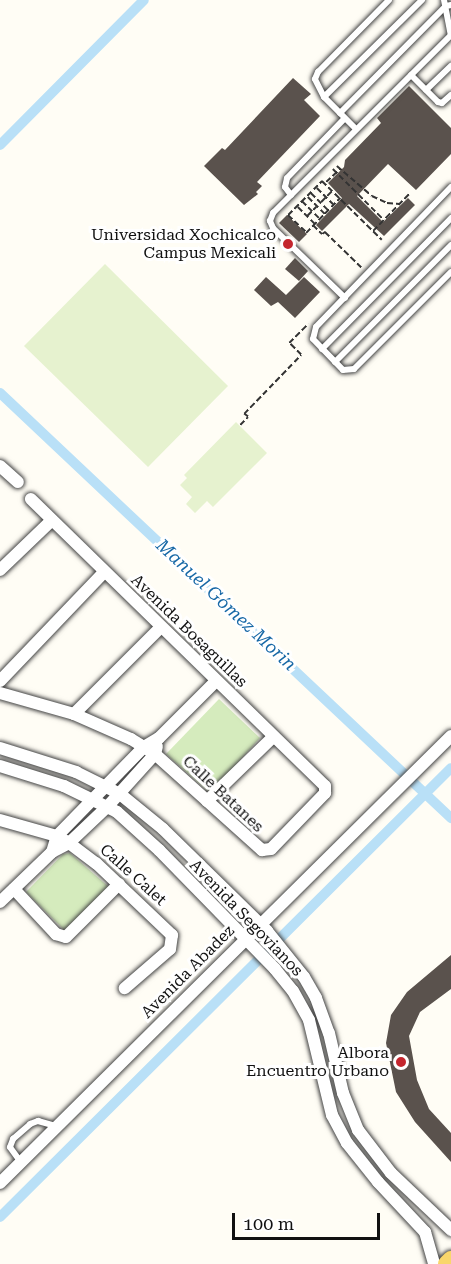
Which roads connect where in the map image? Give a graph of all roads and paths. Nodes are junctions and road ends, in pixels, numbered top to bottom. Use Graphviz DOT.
graph roads {
  1 [pos="389,0"];
  2 [pos="422,0"];
  3 [pos="447,4"];
  4 [pos="449,17"];
  5 [pos="451,31"];
  6 [pos="451,66"];
  7 [pos="411,75"];
  8 [pos="426,90"];
  9 [pos="451,95"];
  10 [pos="324,97"];
  11 [pos="343,116"];
  12 [pos="356,129"];
  13 [pos="337,166"];
  14 [pos="340,168"];
  15 [pos="333,169"];
  16 [pos="336,172"];
  17 [pos="325,183"];
  18 [pos="316,187"];
  19 [pos="451,187"];
  20 [pos="332,190"];
  21 [pos="311,192"];
  22 [pos="410,193"];
  23 [pos="291,195"];
  24 [pos="307,196"];
  25 [pos="326,197"];
  26 [pos="340,198"];
  27 [pos="302,201"];
  28 [pos="321,202"];
  29 [pos="400,204"];
  30 [pos="334,205"];
  31 [pos="297,206"];
  32 [pos="317,206"];
  33 [pos="329,210"];
  34 [pos="312,211"];
  35 [pos="325,214"];
  36 [pos="307,216"];
  37 [pos="451,218"];
  38 [pos="320,219"];
  39 [pos="384,220"];
  40 [pos="314,224"];
  41 [pos="373,231"];
  42 [pos="382,240"];
  43 [pos="451,245"];
  44 [pos="363,268"];
  45 [pos="451,272"];
  46 [pos="345,298"];
  47 [pos="289,343"];
  48 [pos="322,349"];
  49 [pos="335,362"];
  50 [pos="240,425"];
  51 [pos="0,465"];
  52 [pos="18,483"];
  53 [pos="32,499"];
  54 [pos="52,520"];
  55 [pos="0,570"];
  56 [pos="104,572"];
  57 [pos="161,627"];
  58 [pos="0,681"];
  59 [pos="216,681"];
  60 [pos="0,693"];
  61 [pos="74,714"];
  62 [pos="451,736"];
  63 [pos="273,737"];
  64 [pos="159,738"];
  65 [pos="144,747"];
  66 [pos="0,748"];
  67 [pos="155,754"];
  68 [pos="0,766"];
  69 [pos="106,786"];
  70 [pos="120,794"];
  71 [pos="94,799"];
  72 [pos="207,801"];
  73 [pos="108,806"];
  74 [pos="0,820"];
  75 [pos="57,836"];
  76 [pos="69,843"];
  77 [pos="271,849"];
  78 [pos="52,852"];
  79 [pos="119,884"];
  80 [pos="14,889"];
  81 [pos="230,895"];
  82 [pos="0,902"];
  83 [pos="216,909"];
  84 [pos="247,912"];
  85 [pos="234,926"];
  86 [pos="263,928"];
  87 [pos="248,941"];
  88 [pos="288,957"];
  89 [pos="276,970"];
  90 [pos="125,988"];
  91 [pos="55,1126"];
  92 [pos="20,1161"];
  93 [pos="0,1183"];
  94 [pos="451,1230"];
  95 [pos="451,1260"];
  96 [pos="434,1264"];
  97 [pos="447,1264"];
  1 -- 10 [label="lane"];
  2 -- 10 [label="lane"];
  3 -- 4 [label="lane"];
  3 -- 11 [label="lane"];
  4 -- 5 [label="lane"];
  5 -- 7 [label="lane"];
  6 -- 8 [label="lane"];
  7 -- 8 [label="lane"];
  7 -- 12 [label="lane"];
  8 -- 9 [label="lane"];
  10 -- 11 [label="lane"];
  11 -- 12 [label="lane"];
  11 -- 23 [label="lane"];
  12 -- 23 [label="lane"];
  13 -- 14 [label="path"];
  14 -- 16 [label="path"];
  14 -- 29 [label="path"];
  15 -- 16 [label="path"];
  16 -- 17 [label="path"];
  16 -- 39 [label="path"];
  17 -- 18 [label="path"];
  17 -- 20 [label="path"];
  18 -- 21 [label="path"];
  18 -- 25 [label="path"];
  19 -- 46 [label="lane"];
  20 -- 25 [label="path"];
  20 -- 26 [label="path"];
  21 -- 24 [label="path"];
  21 -- 28 [label="path"];
  22 -- 29 [label="path"];
  23 -- 46 [label="lane"];
  24 -- 27 [label="path"];
  24 -- 32 [label="path"];
  25 -- 28 [label="path"];
  25 -- 30 [label="path"];
  26 -- 30 [label="path"];
  26 -- 41 [label="path"];
  27 -- 31 [label="path"];
  27 -- 34 [label="path"];
  28 -- 33 [label="path"];
  29 -- 39 [label="path"];
  30 -- 33 [label="path"];
  31 -- 36 [label="path"];
  31 -- 40 [label="path"];
  32 -- 34 [label="path"];
  32 -- 35 [label="path"];
  33 -- 35 [label="path"];
  34 -- 36 [label="path"];
  34 -- 38 [label="path"];
  35 -- 38 [label="path"];
  36 -- 40 [label="path"];
  37 -- 48 [label="lane"];
  38 -- 40 [label="path"];
  39 -- 41 [label="path"];
  40 -- 44 [label="path"];
  41 -- 42 [label="path"];
  43 -- 49 [label="lane"];
  45 -- 49 [label="lane"];
  46 -- 48 [label="lane"];
  47 -- 50 [label="path"];
  48 -- 49 [label="lane"];
  51 -- 52 [label="street"];
  53 -- 54 [label="street, Avenida Bosaguillas"];
  54 -- 55 [label="street"];
  54 -- 56 [label="street, Avenida Bosaguillas"];
  56 -- 57 [label="street, Avenida Bosaguillas"];
  56 -- 58 [label="street"];
  57 -- 59 [label="street, Avenida Bosaguillas"];
  57 -- 61 [label="street"];
  59 -- 63 [label="street, Avenida Bosaguillas"];
  59 -- 64 [label="street"];
  60 -- 61 [label="street, Calle Batanes"];
  61 -- 65 [label="street, Calle Batanes"];
  62 -- 86 [label="street, Avenida Abadez"];
  63 -- 72 [label="street"];
  63 -- 77 [label="street, Avenida Bosaguillas"];
  64 -- 65 [label="street"];
  64 -- 67 [label="street"];
  65 -- 67 [label="street, Calle Batanes"];
  65 -- 69 [label="street"];
  66 -- 69 [label="street, Avenida Segovianos"];
  67 -- 70 [label="street"];
  67 -- 72 [label="street, Calle Batanes"];
  68 -- 71 [label="street, Avenida Segovianos"];
  69 -- 70 [label="street, Avenida Segovianos"];
  69 -- 71 [label="street"];
  70 -- 73 [label="street"];
  70 -- 81 [label="street, Avenida Segovianos"];
  71 -- 73 [label="street, Avenida Segovianos"];
  71 -- 75 [label="street"];
  72 -- 77 [label="street, Calle Batanes"];
  73 -- 76 [label="street"];
  73 -- 83 [label="street, Avenida Segovianos"];
  74 -- 75 [label="street, Calle Calet"];
  75 -- 76 [label="street, Calle Calet"];
  75 -- 78 [label="street"];
  76 -- 78 [label="street"];
  76 -- 79 [label="street, Calle Calet"];
  78 -- 80 [label="street"];
  79 -- 80 [label="street"];
  79 -- 90 [label="street, Calle Calet"];
  80 -- 82 [label="street"];
  81 -- 83 [label="street"];
  81 -- 84 [label="street, Avenida Segovianos"];
  83 -- 85 [label="street, Avenida Segovianos"];
  84 -- 85 [label="street"];
  84 -- 86 [label="street, Avenida Segovianos"];
  85 -- 87 [label="street, Avenida Segovianos"];
  86 -- 87 [label="street, Avenida Abadez"];
  86 -- 88 [label="street, Avenida Segovianos"];
  87 -- 89 [label="street, Avenida Segovianos"];
  87 -- 91 [label="street, Avenida Abadez"];
  88 -- 89 [label="street"];
  88 -- 94 [label="street, Avenida Segovianos"];
  89 -- 96 [label="street, Avenida Segovianos"];
  91 -- 92 [label="street, Avenida Abadez"];
  91 -- 92 [label="lane"];
  92 -- 93 [label="street, Avenida Abadez"];
  95 -- 97 [label="main road"];
}
